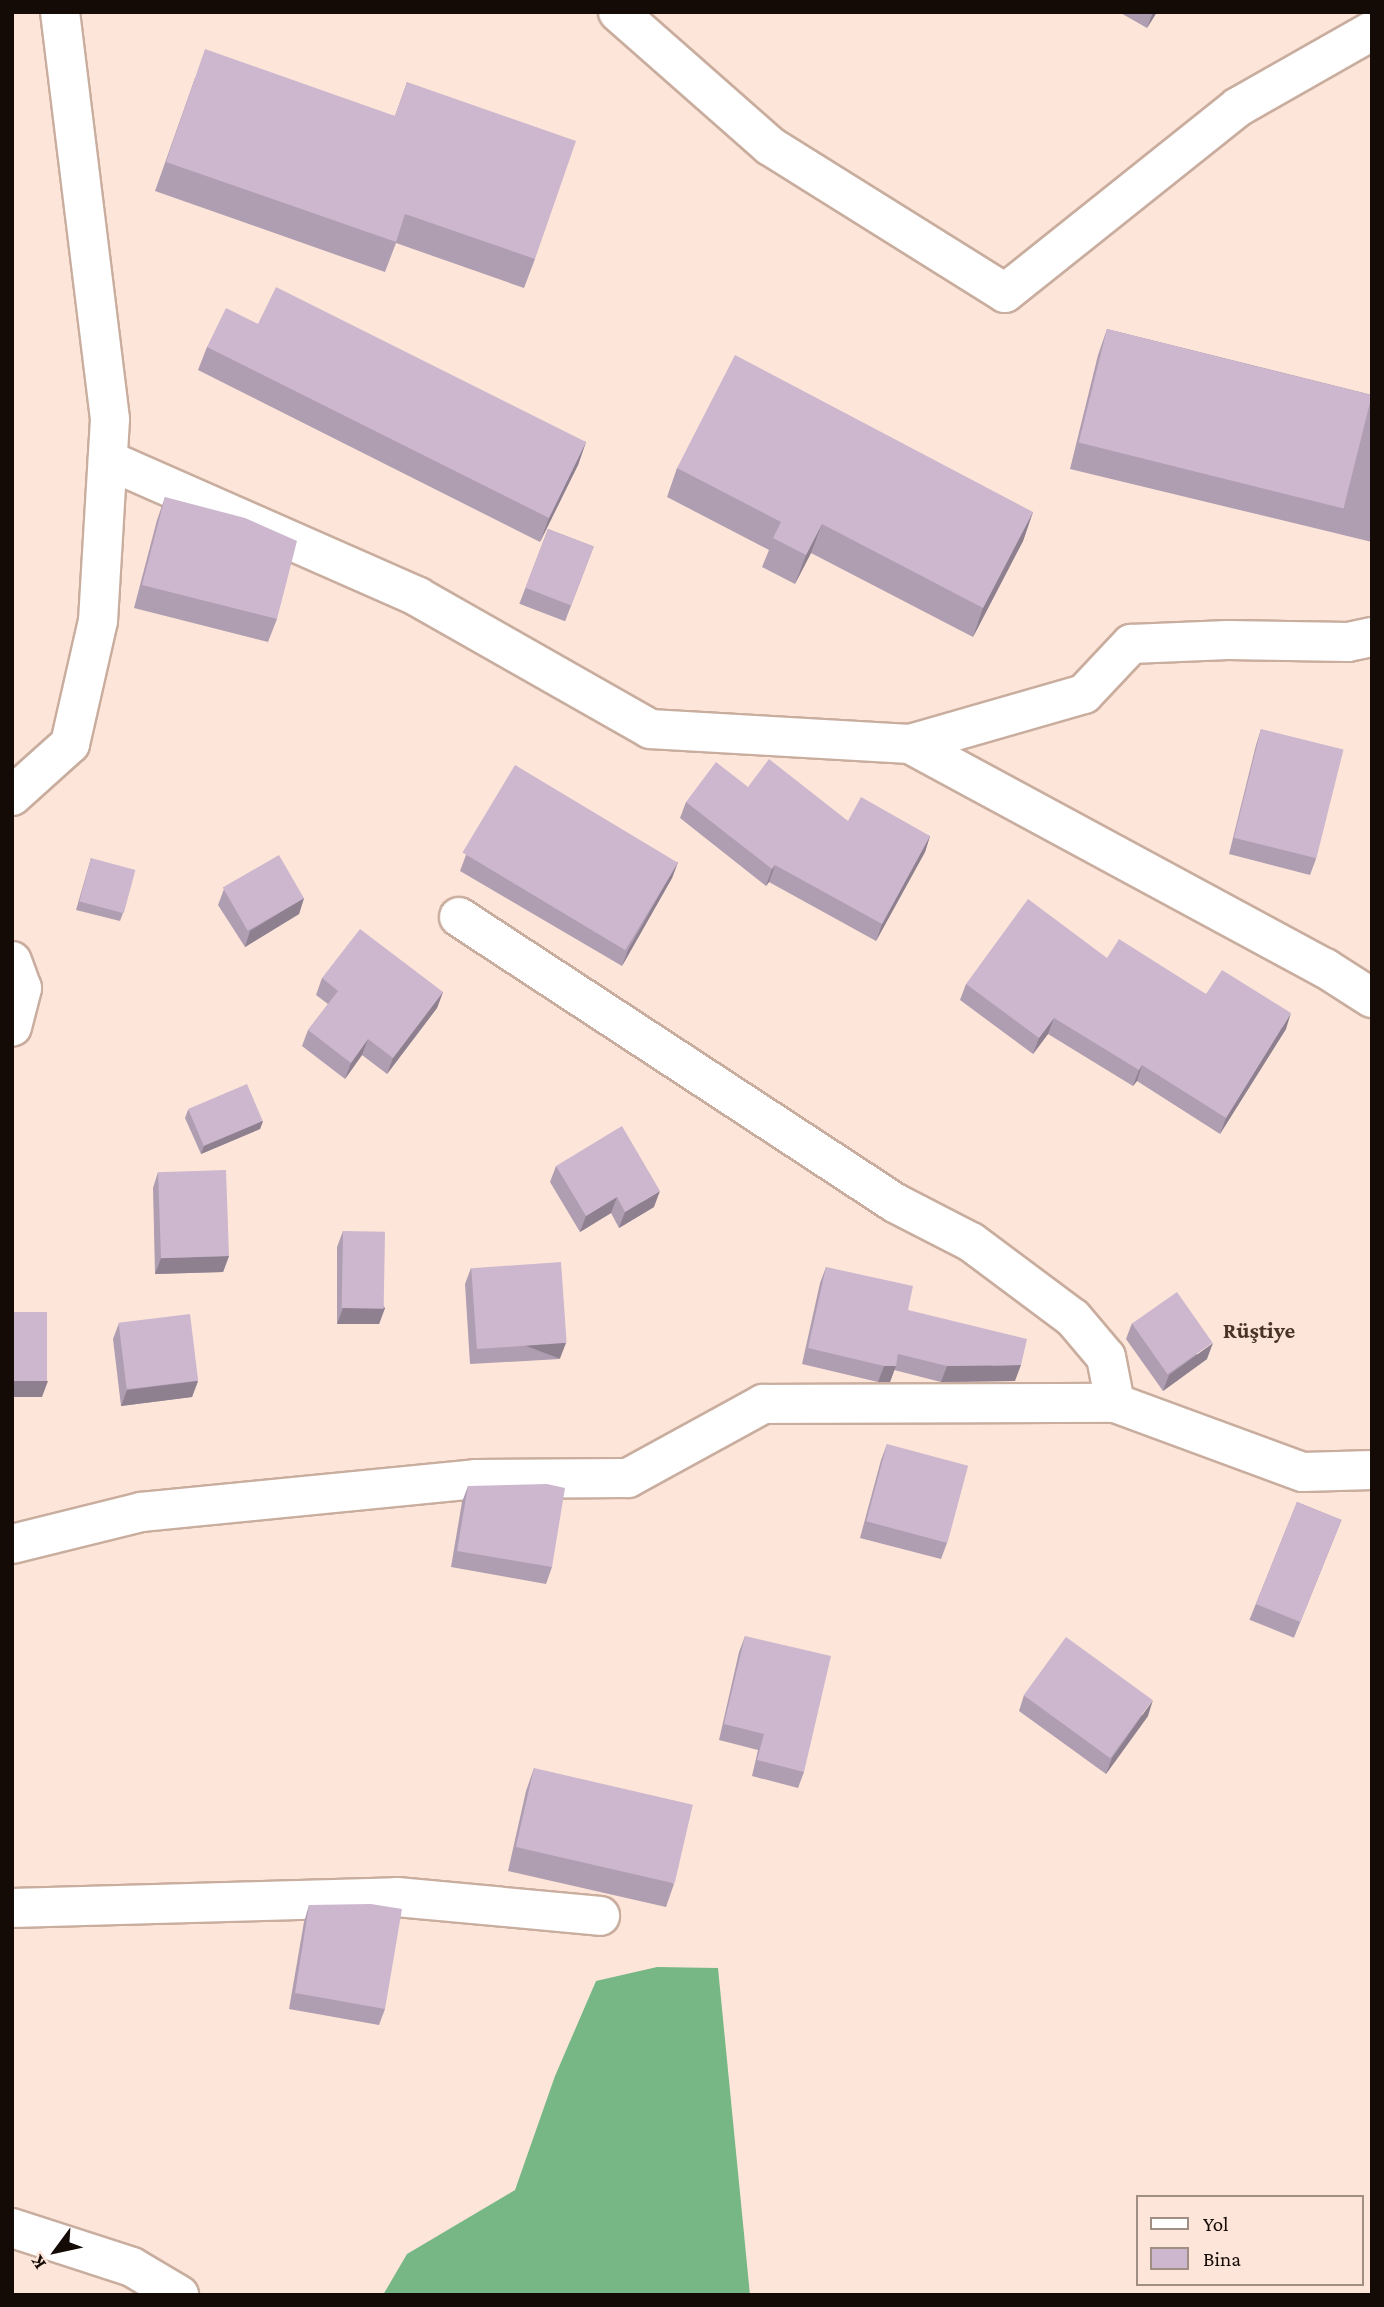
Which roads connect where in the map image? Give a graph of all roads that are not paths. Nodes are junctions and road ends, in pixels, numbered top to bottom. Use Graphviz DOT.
graph roads {
  1 [pos="60,12"];
  2 [pos="618,12"];
  3 [pos="1372,32"];
  4 [pos="108,460"];
  5 [pos="1372,637"];
  6 [pos="910,744"];
  7 [pos="12,796"];
  8 [pos="459,917"];
  9 [pos="12,961"];
  10 [pos="1372,998"];
  11 [pos="12,1027"];
  12 [pos="1115,1403"];
  13 [pos="1372,1471"];
  14 [pos="12,1544"];
  15 [pos="12,1908"];
  16 [pos="600,1916"];
  17 [pos="12,2228"];
  18 [pos="178,2295"];
  1 -- 4 [label="street"];
  2 -- 3 [label="street"];
  4 -- 6 [label="street"];
  4 -- 7 [label="street"];
  5 -- 6 [label="street"];
  6 -- 10 [label="street"];
  8 -- 12 [label="street"];
  9 -- 11 [label="street"];
  12 -- 13 [label="street"];
  12 -- 14 [label="street"];
  15 -- 16 [label="street"];
  17 -- 18 [label="street"];
}
